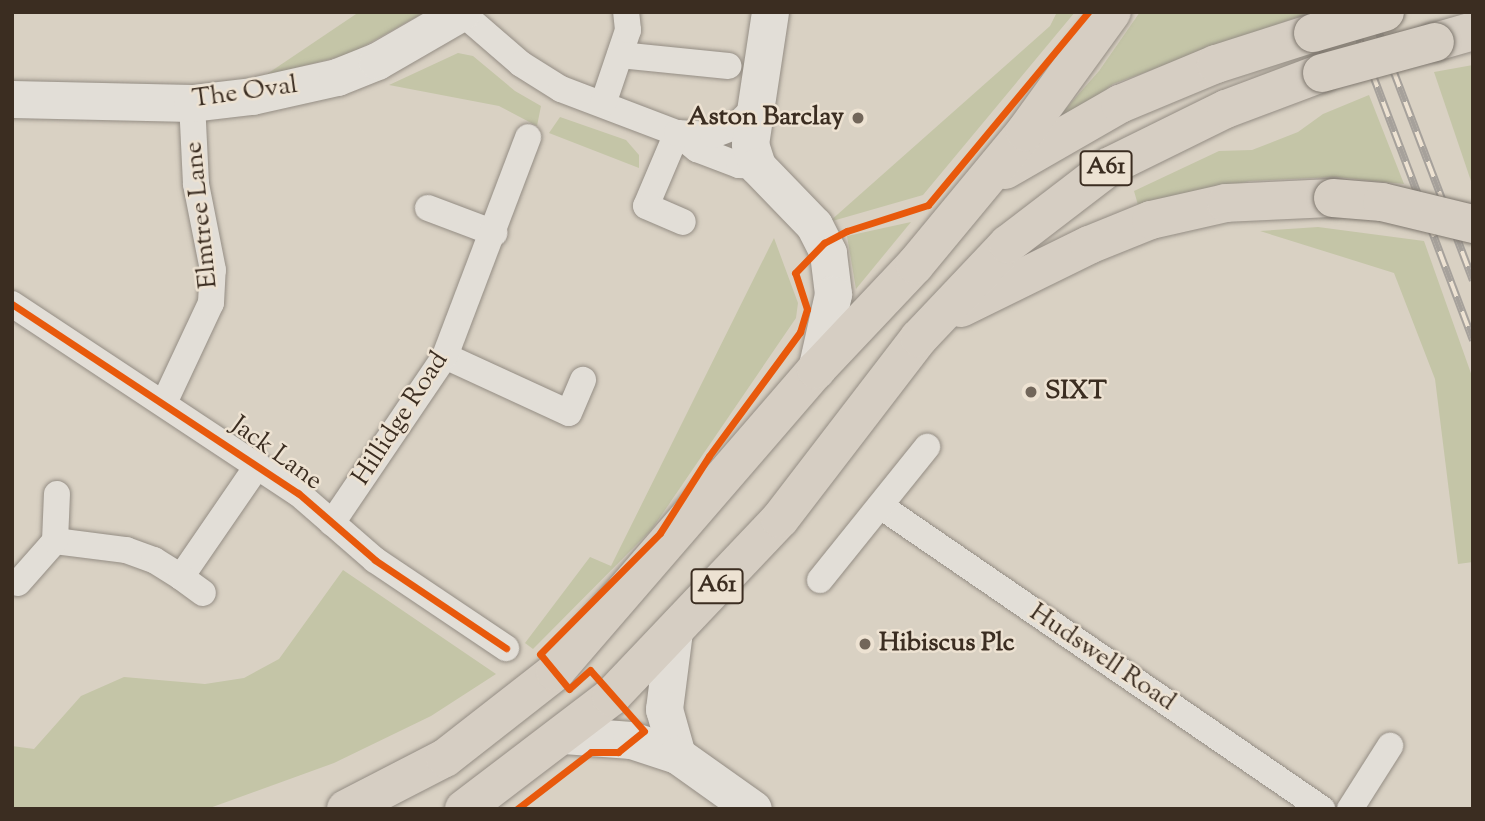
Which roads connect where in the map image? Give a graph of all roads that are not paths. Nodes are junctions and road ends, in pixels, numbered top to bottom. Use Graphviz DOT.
graph roads {
  1 [pos="626,12"];
  2 [pos="769,12"];
  3 [pos="1112,12"];
  4 [pos="1385,12"];
  5 [pos="462,13"];
  6 [pos="1461,30"];
  7 [pos="620,55"];
  8 [pos="728,66"];
  9 [pos="12,99"];
  10 [pos="192,103"];
  11 [pos="603,104"];
  12 [pos="755,107"];
  13 [pos="677,133"];
  14 [pos="528,137"];
  15 [pos="757,166"];
  16 [pos="974,190"];
  17 [pos="428,208"];
  18 [pos="682,222"];
  19 [pos="1473,224"];
  20 [pos="494,233"];
  21 [pos="12,304"];
  22 [pos="931,325"];
  23 [pos="445,356"];
  24 [pos="816,370"];
  25 [pos="583,380"];
  26 [pos="165,401"];
  27 [pos="927,447"];
  28 [pos="258,465"];
  29 [pos="57,494"];
  30 [pos="882,507"];
  31 [pos="332,523"];
  32 [pos="55,541"];
  33 [pos="181,577"];
  34 [pos="820,580"];
  35 [pos="18,583"];
  36 [pos="203,593"];
  37 [pos="674,631"];
  38 [pos="506,648"];
  39 [pos="564,735"];
  40 [pos="1390,746"];
  41 [pos="677,755"];
  42 [pos="346,809"];
  43 [pos="464,809"];
  44 [pos="753,809"];
  45 [pos="1322,809"];
  46 [pos="1350,809"];
  1 -- 7 [label="street"];
  2 -- 12 [label="street"];
  3 -- 16 [label="highway, A61"];
  4 -- 16 [label="highway, A61, bridge"];
  5 -- 10 [label="street, The Oval"];
  5 -- 11 [label="street"];
  6 -- 22 [label="highway, A61, bridge"];
  7 -- 8 [label="street"];
  7 -- 11 [label="street"];
  9 -- 10 [label="street, The Oval"];
  10 -- 26 [label="street, Elmtree Lane"];
  11 -- 13 [label="street"];
  12 -- 13 [label="street"];
  12 -- 15 [label="street"];
  13 -- 15 [label="street"];
  13 -- 18 [label="street"];
  14 -- 20 [label="street, Hillidge Road"];
  15 -- 24 [label="street"];
  16 -- 24 [label="highway, A61"];
  17 -- 20 [label="street"];
  19 -- 22 [label="highway, bridge"];
  20 -- 23 [label="street, Hillidge Road"];
  21 -- 26 [label="street, Jack Lane"];
  22 -- 37 [label="highway, A61"];
  23 -- 25 [label="street"];
  23 -- 31 [label="street, Hillidge Road"];
  24 -- 42 [label="highway, A61"];
  26 -- 28 [label="street, Jack Lane"];
  27 -- 30 [label="street"];
  28 -- 31 [label="street, Jack Lane"];
  28 -- 33 [label="street"];
  29 -- 32 [label="street"];
  30 -- 34 [label="street"];
  30 -- 45 [label="street, Hudswell Road"];
  31 -- 38 [label="street, Jack Lane"];
  32 -- 33 [label="street"];
  32 -- 35 [label="street"];
  33 -- 36 [label="street"];
  37 -- 39 [label="highway, A61"];
  37 -- 41 [label="street"];
  39 -- 41 [label="street"];
  39 -- 43 [label="highway, A61"];
  40 -- 46 [label="street"];
  41 -- 44 [label="street"];
}
